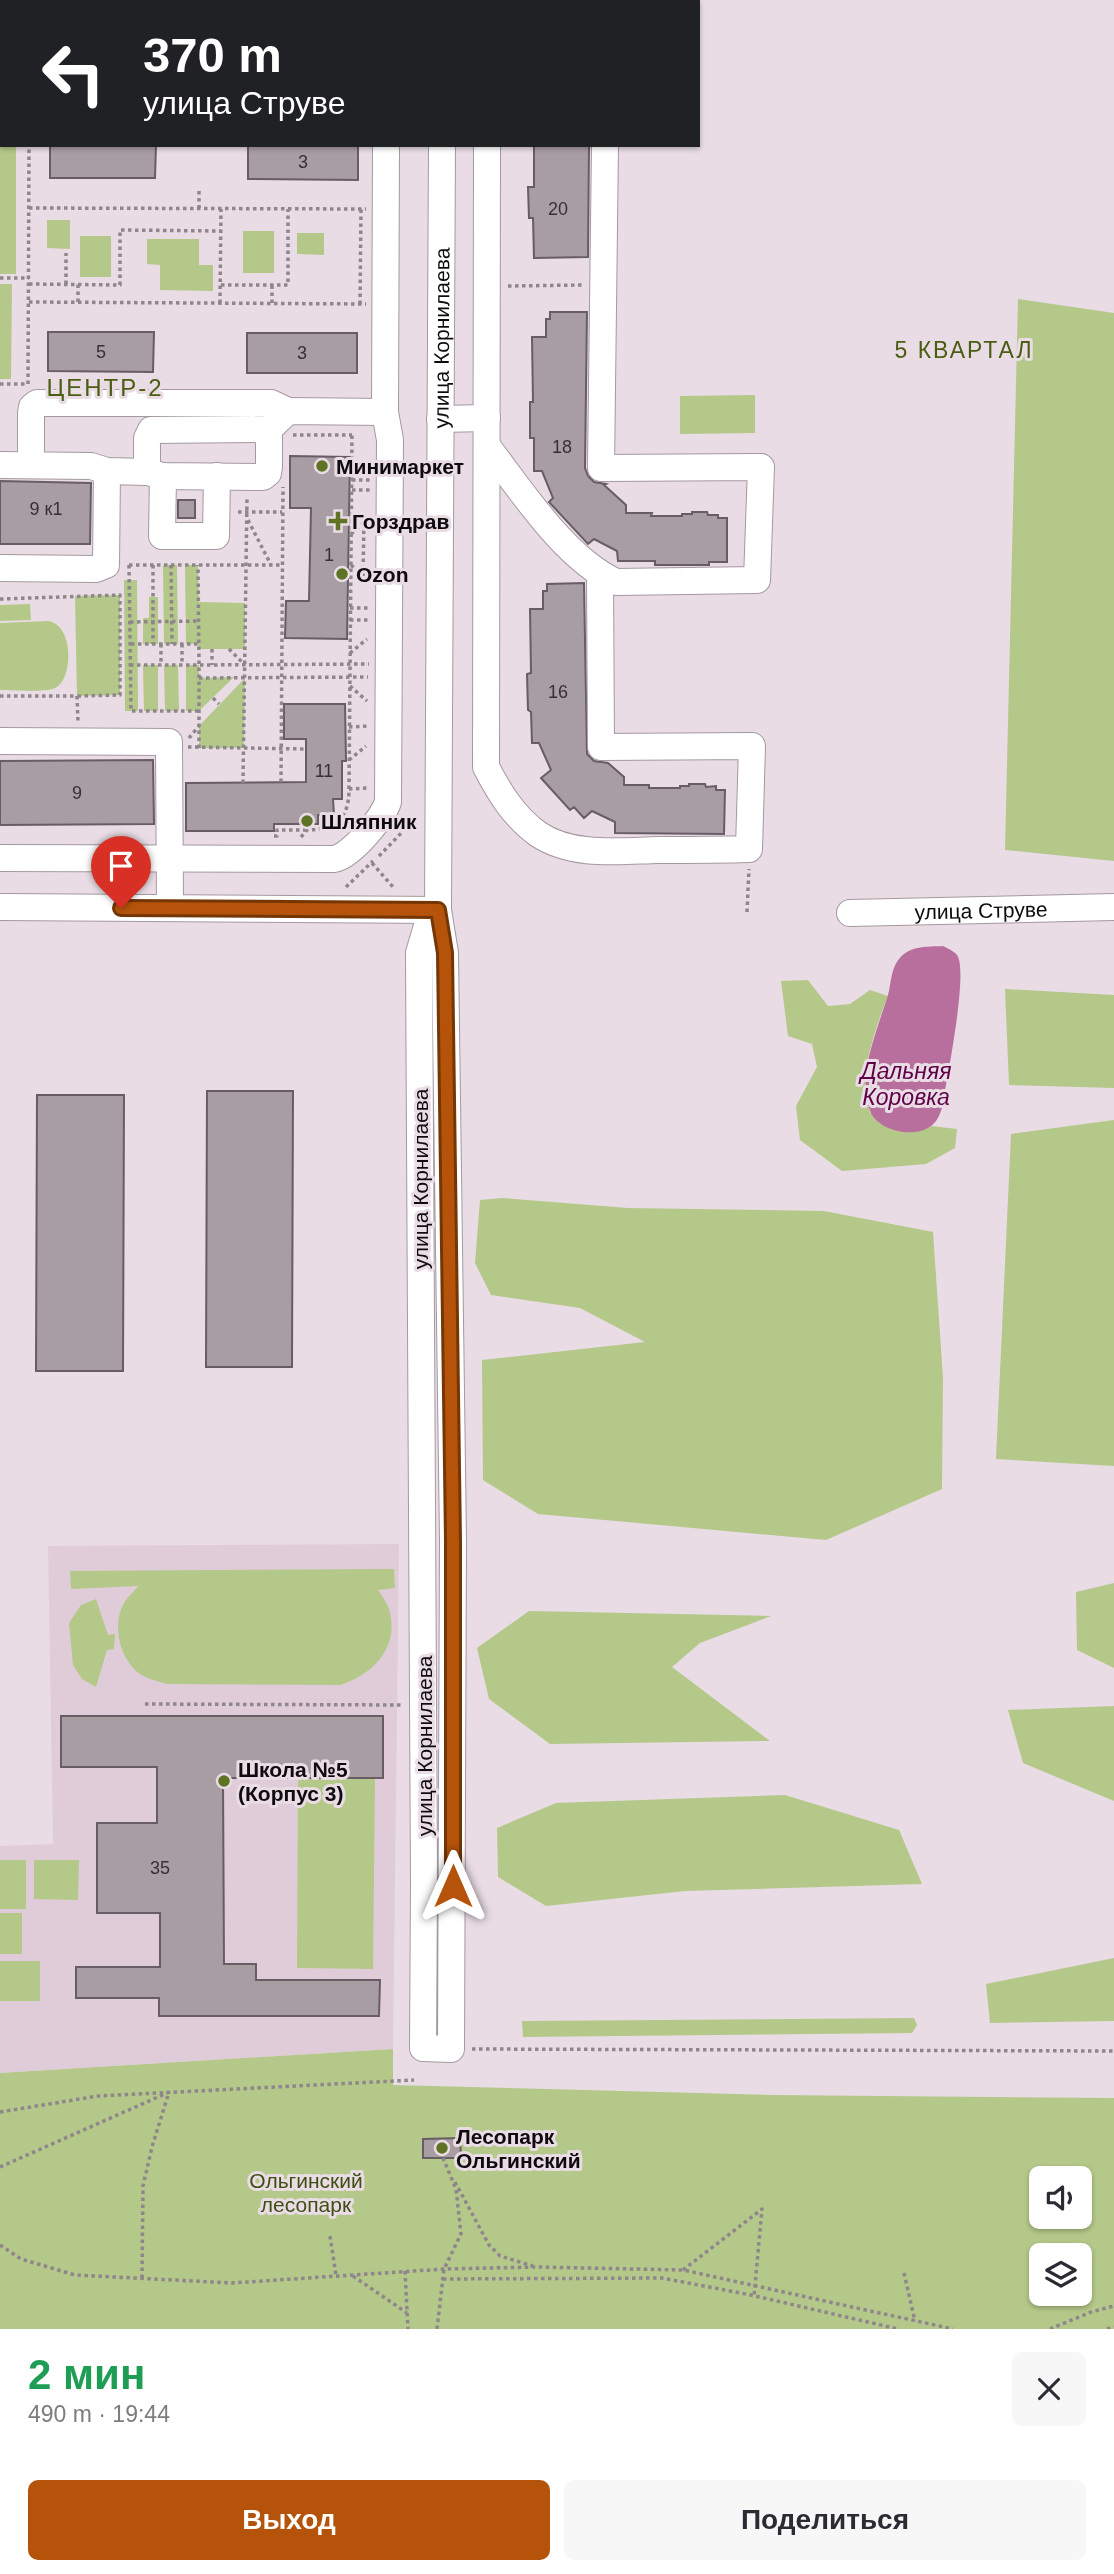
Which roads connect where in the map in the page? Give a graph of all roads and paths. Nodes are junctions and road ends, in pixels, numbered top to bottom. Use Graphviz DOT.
graph roads {
  1 [pos="29,147"];
  2 [pos="386,147"];
  3 [pos="442,147"];
  4 [pos="488,147"];
  5 [pos="605,147"];
  6 [pos="199,191"];
  7 [pos="29,208"];
  8 [pos="199,208"];
  9 [pos="221,209"];
  10 [pos="288,209"];
  11 [pos="373,209"];
  12 [pos="221,231"];
  13 [pos="66,253"];
  14 [pos="0,278"];
  15 [pos="29,278"];
  16 [pos="29,284"];
  17 [pos="66,284"];
  18 [pos="78,284"];
  19 [pos="221,285"];
  20 [pos="272,285"];
  21 [pos="603,285"];
  22 [pos="487,286"];
  23 [pos="29,302"];
  24 [pos="78,302"];
  25 [pos="220,303"];
  26 [pos="272,303"];
  27 [pos="373,304"];
  28 [pos="0,384"];
  29 [pos="385,412"];
  30 [pos="487,418"];
  31 [pos="280,419"];
  32 [pos="440,419"];
  33 [pos="487,446"];
  34 [pos="0,465"];
  35 [pos="31,465"];
  36 [pos="107,471"];
  37 [pos="155,474"];
  38 [pos="217,476"];
  39 [pos="247,477"];
  40 [pos="283,485"];
  41 [pos="282,512"];
  42 [pos="229,513"];
  43 [pos="247,515"];
  44 [pos="364,522"];
  45 [pos="153,565"];
  46 [pos="171,565"];
  47 [pos="198,565"];
  48 [pos="246,565"];
  49 [pos="271,565"];
  50 [pos="282,565"];
  51 [pos="0,568"];
  52 [pos="600,575"];
  53 [pos="363,576"];
  54 [pos="0,598"];
  55 [pos="171,621"];
  56 [pos="199,621"];
  57 [pos="130,622"];
  58 [pos="153,622"];
  59 [pos="130,643"];
  60 [pos="153,644"];
  61 [pos="161,644"];
  62 [pos="172,644"];
  63 [pos="182,644"];
  64 [pos="199,644"];
  65 [pos="212,649"];
  66 [pos="229,649"];
  67 [pos="245,664"];
  68 [pos="282,664"];
  69 [pos="350,664"];
  70 [pos="161,665"];
  71 [pos="182,665"];
  72 [pos="199,665"];
  73 [pos="212,665"];
  74 [pos="130,666"];
  75 [pos="282,677"];
  76 [pos="350,677"];
  77 [pos="199,678"];
  78 [pos="245,678"];
  79 [pos="0,696"];
  80 [pos="77,696"];
  81 [pos="213,698"];
  82 [pos="219,705"];
  83 [pos="199,711"];
  84 [pos="0,741"];
  85 [pos="79,741"];
  86 [pos="169,747"];
  87 [pos="199,748"];
  88 [pos="244,748"];
  89 [pos="281,749"];
  90 [pos="306,749"];
  91 [pos="281,782"];
  92 [pos="243,783"];
  93 [pos="388,788"];
  94 [pos="349,789"];
  95 [pos="337,821"];
  96 [pos="749,849"];
  97 [pos="0,858"];
  98 [pos="170,859"];
  99 [pos="0,907"];
  100 [pos="1114,907"];
  101 [pos="170,908"];
  102 [pos="438,910"];
  103 [pos="747,912"];
  104 [pos="850,913"];
  105 [pos="145,1704"];
  106 [pos="412,1706"];
  107 [pos="471,2049"];
  108 [pos="1114,2051"];
  109 [pos="414,2080"];
  110 [pos="169,2092"];
  111 [pos="0,2112"];
  112 [pos="443,2158"];
  113 [pos="0,2166"];
  114 [pos="450,2170"];
  115 [pos="330,2236"];
  116 [pos="0,2245"];
  117 [pos="537,2267"];
  118 [pos="444,2269"];
  119 [pos="683,2270"];
  120 [pos="405,2271"];
  121 [pos="904,2273"];
  122 [pos="351,2275"];
  123 [pos="336,2276"];
  124 [pos="142,2278"];
  125 [pos="443,2279"];
  126 [pos="755,2286"];
  127 [pos="754,2296"];
  128 [pos="1114,2306"];
  129 [pos="408,2313"];
  130 [pos="915,2321"];
  131 [pos="1114,2327"];
  132 [pos="408,2329"];
  133 [pos="437,2329"];
  134 [pos="898,2329"];
  135 [pos="953,2329"];
  136 [pos="1050,2329"];
  137 [pos="1107,2329"];
  1 -- 7 [label="path"];
  2 -- 11 [label="street"];
  3 -- 32 [label="street, улица Корнилаева"];
  4 -- 22 [label="street"];
  5 -- 21 [label="street"];
  6 -- 8 [label="path"];
  7 -- 8 [label="path"];
  7 -- 15 [label="path"];
  8 -- 9 [label="path"];
  9 -- 10 [label="path"];
  9 -- 12 [label="path"];
  10 -- 11 [label="path"];
  10 -- 20 [label="path"];
  11 -- 27 [label="street"];
  11 -- 27 [label="path"];
  12 -- 18 [label="path"];
  12 -- 19 [label="path"];
  13 -- 17 [label="path"];
  14 -- 15 [label="path"];
  15 -- 16 [label="path"];
  16 -- 17 [label="path"];
  16 -- 23 [label="path"];
  17 -- 18 [label="path"];
  18 -- 24 [label="path"];
  19 -- 20 [label="path"];
  19 -- 25 [label="path"];
  20 -- 26 [label="path"];
  21 -- 22 [label="path"];
  21 -- 52 [label="street"];
  22 -- 30 [label="street"];
  23 -- 24 [label="path"];
  23 -- 28 [label="path"];
  24 -- 25 [label="path"];
  25 -- 26 [label="path"];
  26 -- 27 [label="path"];
  27 -- 29 [label="street"];
  29 -- 31 [label="street"];
  29 -- 93 [label="street"];
  30 -- 32 [label="street"];
  30 -- 33 [label="street"];
  31 -- 35 [label="street"];
  31 -- 37 [label="street"];
  31 -- 39 [label="street"];
  31 -- 69 [label="path"];
  32 -- 102 [label="street, улица Корнилаева"];
  33 -- 52 [label="street"];
  33 -- 96 [label="street"];
  34 -- 35 [label="street"];
  35 -- 36 [label="street"];
  36 -- 37 [label="street"];
  36 -- 51 [label="street"];
  37 -- 38 [label="street"];
  37 -- 38 [label="street"];
  38 -- 39 [label="street"];
  39 -- 43 [label="path"];
  40 -- 41 [label="path"];
  41 -- 43 [label="path"];
  41 -- 50 [label="path"];
  42 -- 43 [label="path"];
  43 -- 48 [label="path"];
  43 -- 49 [label="path"];
  44 -- 53 [label="path"];
  45 -- 46 [label="path"];
  45 -- 57 [label="path"];
  45 -- 58 [label="path"];
  46 -- 47 [label="path"];
  46 -- 55 [label="path"];
  47 -- 48 [label="path"];
  47 -- 56 [label="path"];
  48 -- 49 [label="path"];
  48 -- 67 [label="path"];
  49 -- 50 [label="path"];
  50 -- 68 [label="path"];
  52 -- 96 [label="street"];
  54 -- 80 [label="path"];
  55 -- 56 [label="path"];
  55 -- 58 [label="path"];
  55 -- 62 [label="path"];
  56 -- 64 [label="path"];
  57 -- 58 [label="path"];
  57 -- 59 [label="path"];
  58 -- 60 [label="path"];
  59 -- 60 [label="path"];
  59 -- 74 [label="path"];
  60 -- 61 [label="path"];
  61 -- 62 [label="path"];
  61 -- 70 [label="path"];
  62 -- 63 [label="path"];
  63 -- 64 [label="path"];
  63 -- 71 [label="path"];
  64 -- 72 [label="path"];
  65 -- 73 [label="path"];
  66 -- 67 [label="path"];
  67 -- 68 [label="path"];
  67 -- 73 [label="path"];
  67 -- 78 [label="path"];
  68 -- 69 [label="path"];
  68 -- 75 [label="path"];
  69 -- 76 [label="path"];
  70 -- 71 [label="path"];
  70 -- 74 [label="path"];
  71 -- 72 [label="path"];
  72 -- 73 [label="path"];
  72 -- 77 [label="path"];
  74 -- 83 [label="path"];
  75 -- 76 [label="path"];
  75 -- 78 [label="path"];
  75 -- 89 [label="path"];
  76 -- 94 [label="path"];
  77 -- 78 [label="path"];
  77 -- 83 [label="path"];
  78 -- 88 [label="path"];
  79 -- 80 [label="path"];
  80 -- 85 [label="path"];
  81 -- 82 [label="path"];
  83 -- 87 [label="path"];
  84 -- 85 [label="street"];
  85 -- 86 [label="street"];
  86 -- 87 [label="path"];
  86 -- 98 [label="street"];
  87 -- 88 [label="path"];
  88 -- 89 [label="path"];
  88 -- 92 [label="path"];
  89 -- 90 [label="path"];
  89 -- 91 [label="path"];
  93 -- 94 [label="path"];
  93 -- 98 [label="street"];
  94 -- 95 [label="path"];
  96 -- 103 [label="path"];
  97 -- 98 [label="street"];
  98 -- 101 [label="street"];
  99 -- 101 [label="street"];
  100 -- 104 [label="street, улица Струве"];
  101 -- 102 [label="street"];
  102 -- 102 [label="street, улица Корнилаева"];
  105 -- 106 [label="path"];
  107 -- 108 [label="path"];
  109 -- 110 [label="path"];
  110 -- 111 [label="path"];
  110 -- 113 [label="path"];
  110 -- 124 [label="path"];
  112 -- 114 [label="path"];
  114 -- 117 [label="path"];
  114 -- 118 [label="path"];
  115 -- 123 [label="path"];
  116 -- 124 [label="path"];
  117 -- 118 [label="path"];
  117 -- 119 [label="path"];
  118 -- 120 [label="path"];
  118 -- 125 [label="path"];
  119 -- 126 [label="path"];
  119 -- 126 [label="path"];
  120 -- 122 [label="path"];
  120 -- 129 [label="path"];
  121 -- 130 [label="path"];
  122 -- 123 [label="path"];
  122 -- 129 [label="path"];
  123 -- 124 [label="path"];
  125 -- 127 [label="path"];
  125 -- 133 [label="path"];
  126 -- 127 [label="path"];
  126 -- 130 [label="path"];
  127 -- 134 [label="path"];
  128 -- 136 [label="path"];
  129 -- 132 [label="path"];
  130 -- 135 [label="path"];
  131 -- 137 [label="path"];
}
